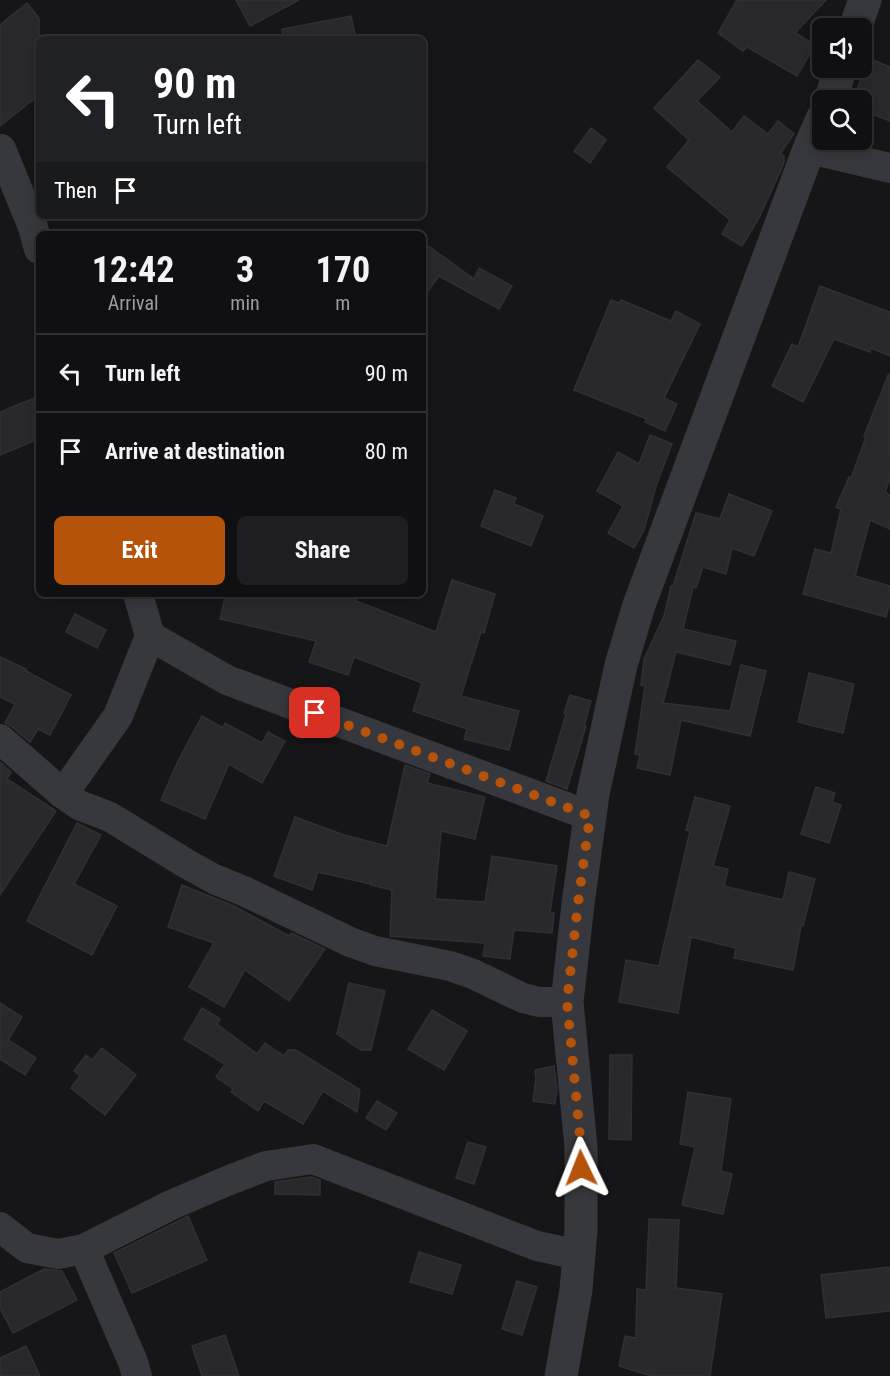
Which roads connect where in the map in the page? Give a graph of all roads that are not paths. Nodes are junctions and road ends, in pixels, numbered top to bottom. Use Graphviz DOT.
graph roads {
  1 [pos="865,0"];
  2 [pos="859,18"];
  3 [pos="812,142"];
  4 [pos="1,149"];
  5 [pos="809,149"];
  6 [pos="890,168"];
  7 [pos="36,238"];
  8 [pos="139,597"];
  9 [pos="150,636"];
  10 [pos="0,739"];
  11 [pos="63,794"];
  12 [pos="590,816"];
  13 [pos="567,1002"];
  14 [pos="0,1227"];
  15 [pos="84,1249"];
  16 [pos="579,1255"];
  17 [pos="137,1376"];
  18 [pos="561,1376"];
  1 -- 2 [label="street"];
  3 -- 5 [label="street"];
  4 -- 7 [label="street"];
  5 -- 6 [label="street"];
  5 -- 12 [label="street"];
  8 -- 9 [label="street"];
  9 -- 11 [label="street"];
  9 -- 12 [label="street"];
  10 -- 11 [label="street"];
  11 -- 13 [label="street"];
  12 -- 13 [label="street"];
  13 -- 16 [label="street"];
  14 -- 15 [label="street"];
  15 -- 16 [label="street"];
  15 -- 17 [label="street"];
  16 -- 18 [label="street"];
}
